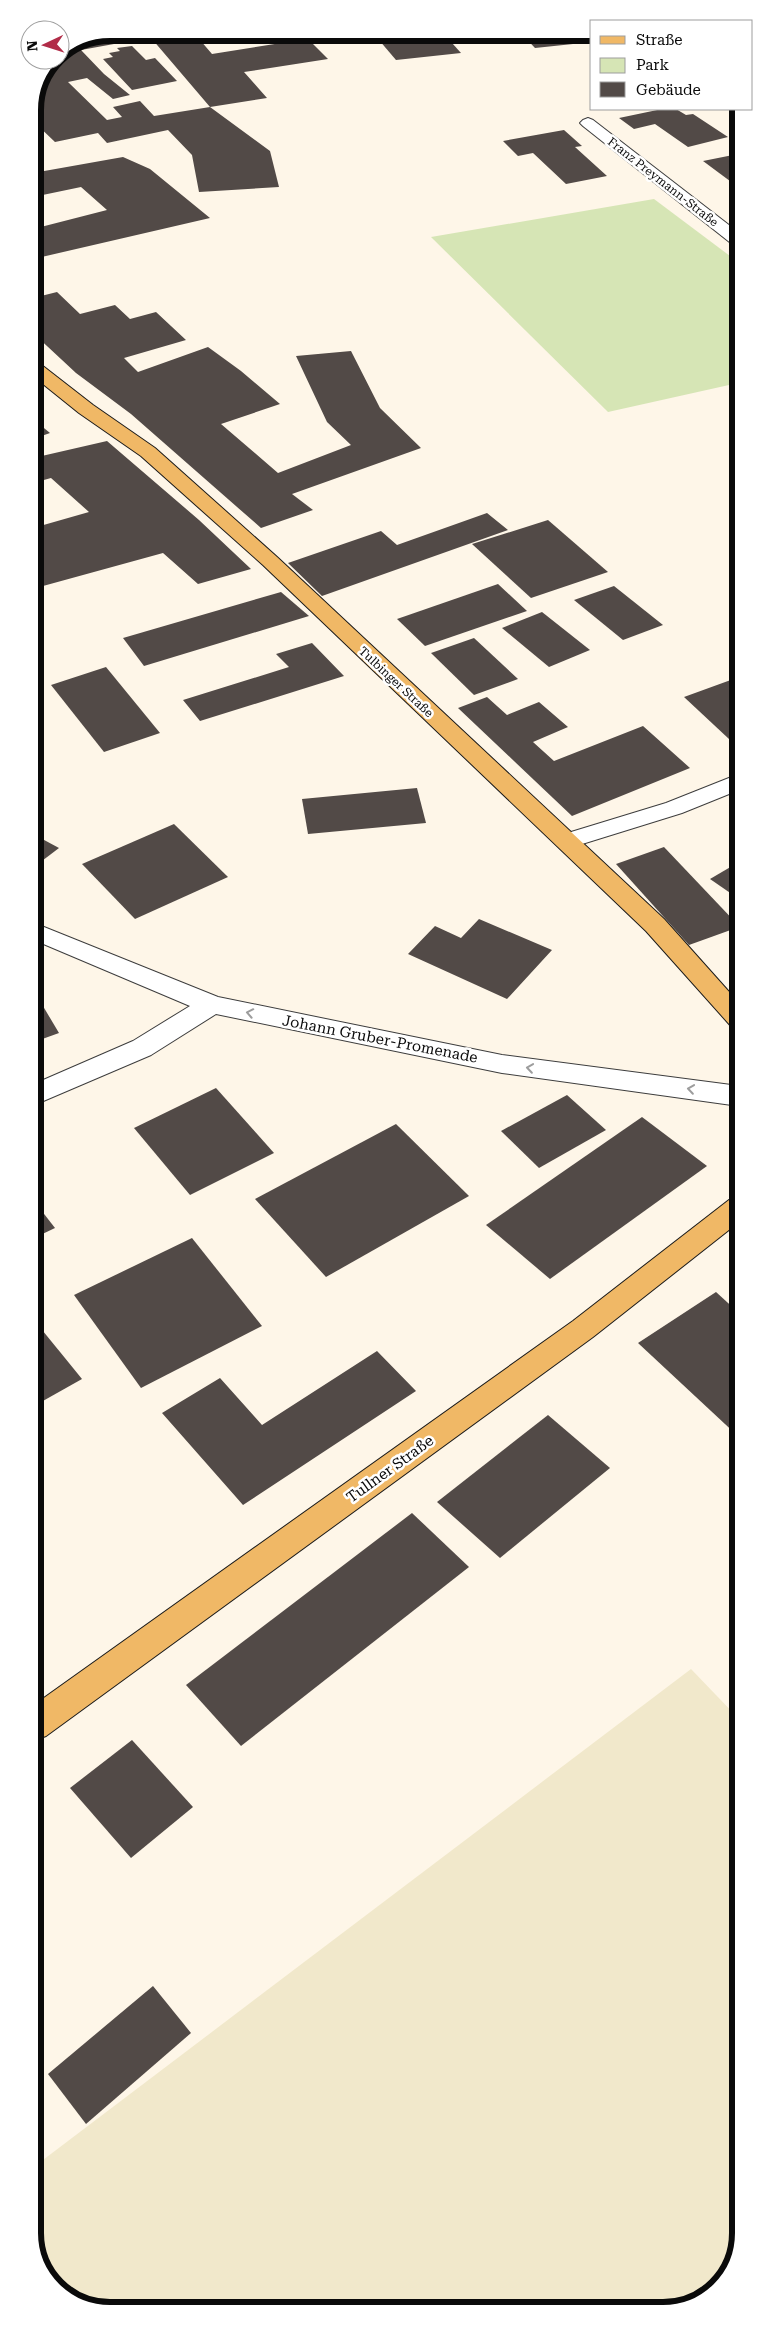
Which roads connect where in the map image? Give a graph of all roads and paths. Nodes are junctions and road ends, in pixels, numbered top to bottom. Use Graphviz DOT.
graph roads {
  1 [pos="588,124"];
  2 [pos="732,235"];
  3 [pos="41,373"];
  4 [pos="732,784"];
  5 [pos="566,841"];
  6 [pos="41,934"];
  7 [pos="213,1005"];
  8 [pos="732,1011"];
  9 [pos="41,1092"];
  10 [pos="732,1095"];
  11 [pos="732,1212"];
  12 [pos="41,1720"];
  1 -- 2 [label="street, Franz Preymann-Straße"];
  3 -- 5 [label="main road, Tulbinger Straße"];
  4 -- 5 [label="street"];
  5 -- 8 [label="main road, Tulbinger Straße"];
  6 -- 7 [label="street, Johann Gruber-Promenade"];
  7 -- 9 [label="street"];
  10 -- 7 [label="street, Johann Gruber-Promenade, one-way"];
  11 -- 12 [label="main road, Tullner Straße"];
}
